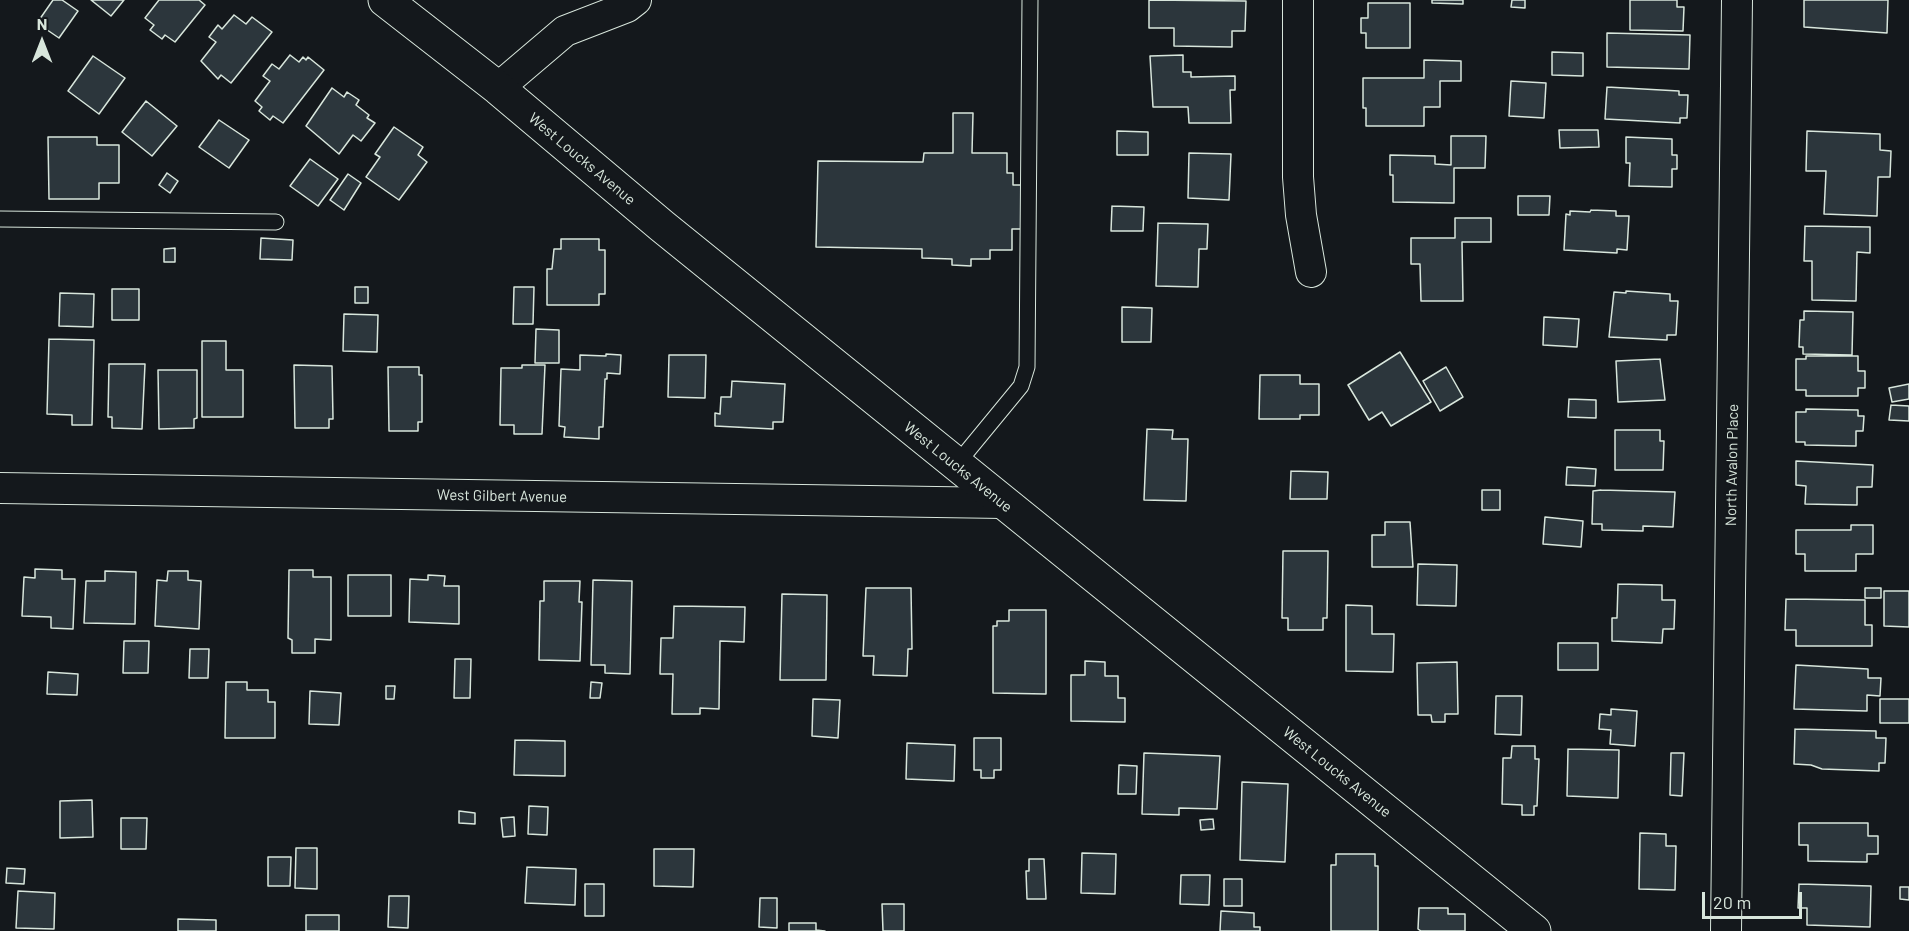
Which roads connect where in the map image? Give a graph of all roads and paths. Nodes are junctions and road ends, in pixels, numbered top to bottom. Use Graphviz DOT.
graph roads {
  1 [pos="385,0"];
  2 [pos="636,0"];
  3 [pos="1030,0"];
  4 [pos="1298,0"];
  5 [pos="1737,0"];
  6 [pos="498,88"];
  7 [pos="0,219"];
  8 [pos="276,222"];
  9 [pos="1311,272"];
  10 [pos="956,465"];
  11 [pos="0,488"];
  12 [pos="1003,503"];
  13 [pos="1534,931"];
  14 [pos="1726,931"];
  1 -- 6 [label="street, West Loucks Avenue"];
  2 -- 6 [label="street"];
  3 -- 10 [label="lane"];
  4 -- 9 [label="street"];
  5 -- 14 [label="street, North Avalon Place"];
  6 -- 10 [label="street, West Loucks Avenue"];
  7 -- 8 [label="lane"];
  10 -- 12 [label="street, West Loucks Avenue"];
  11 -- 12 [label="street, West Gilbert Avenue"];
  12 -- 13 [label="street, West Loucks Avenue"];
}
